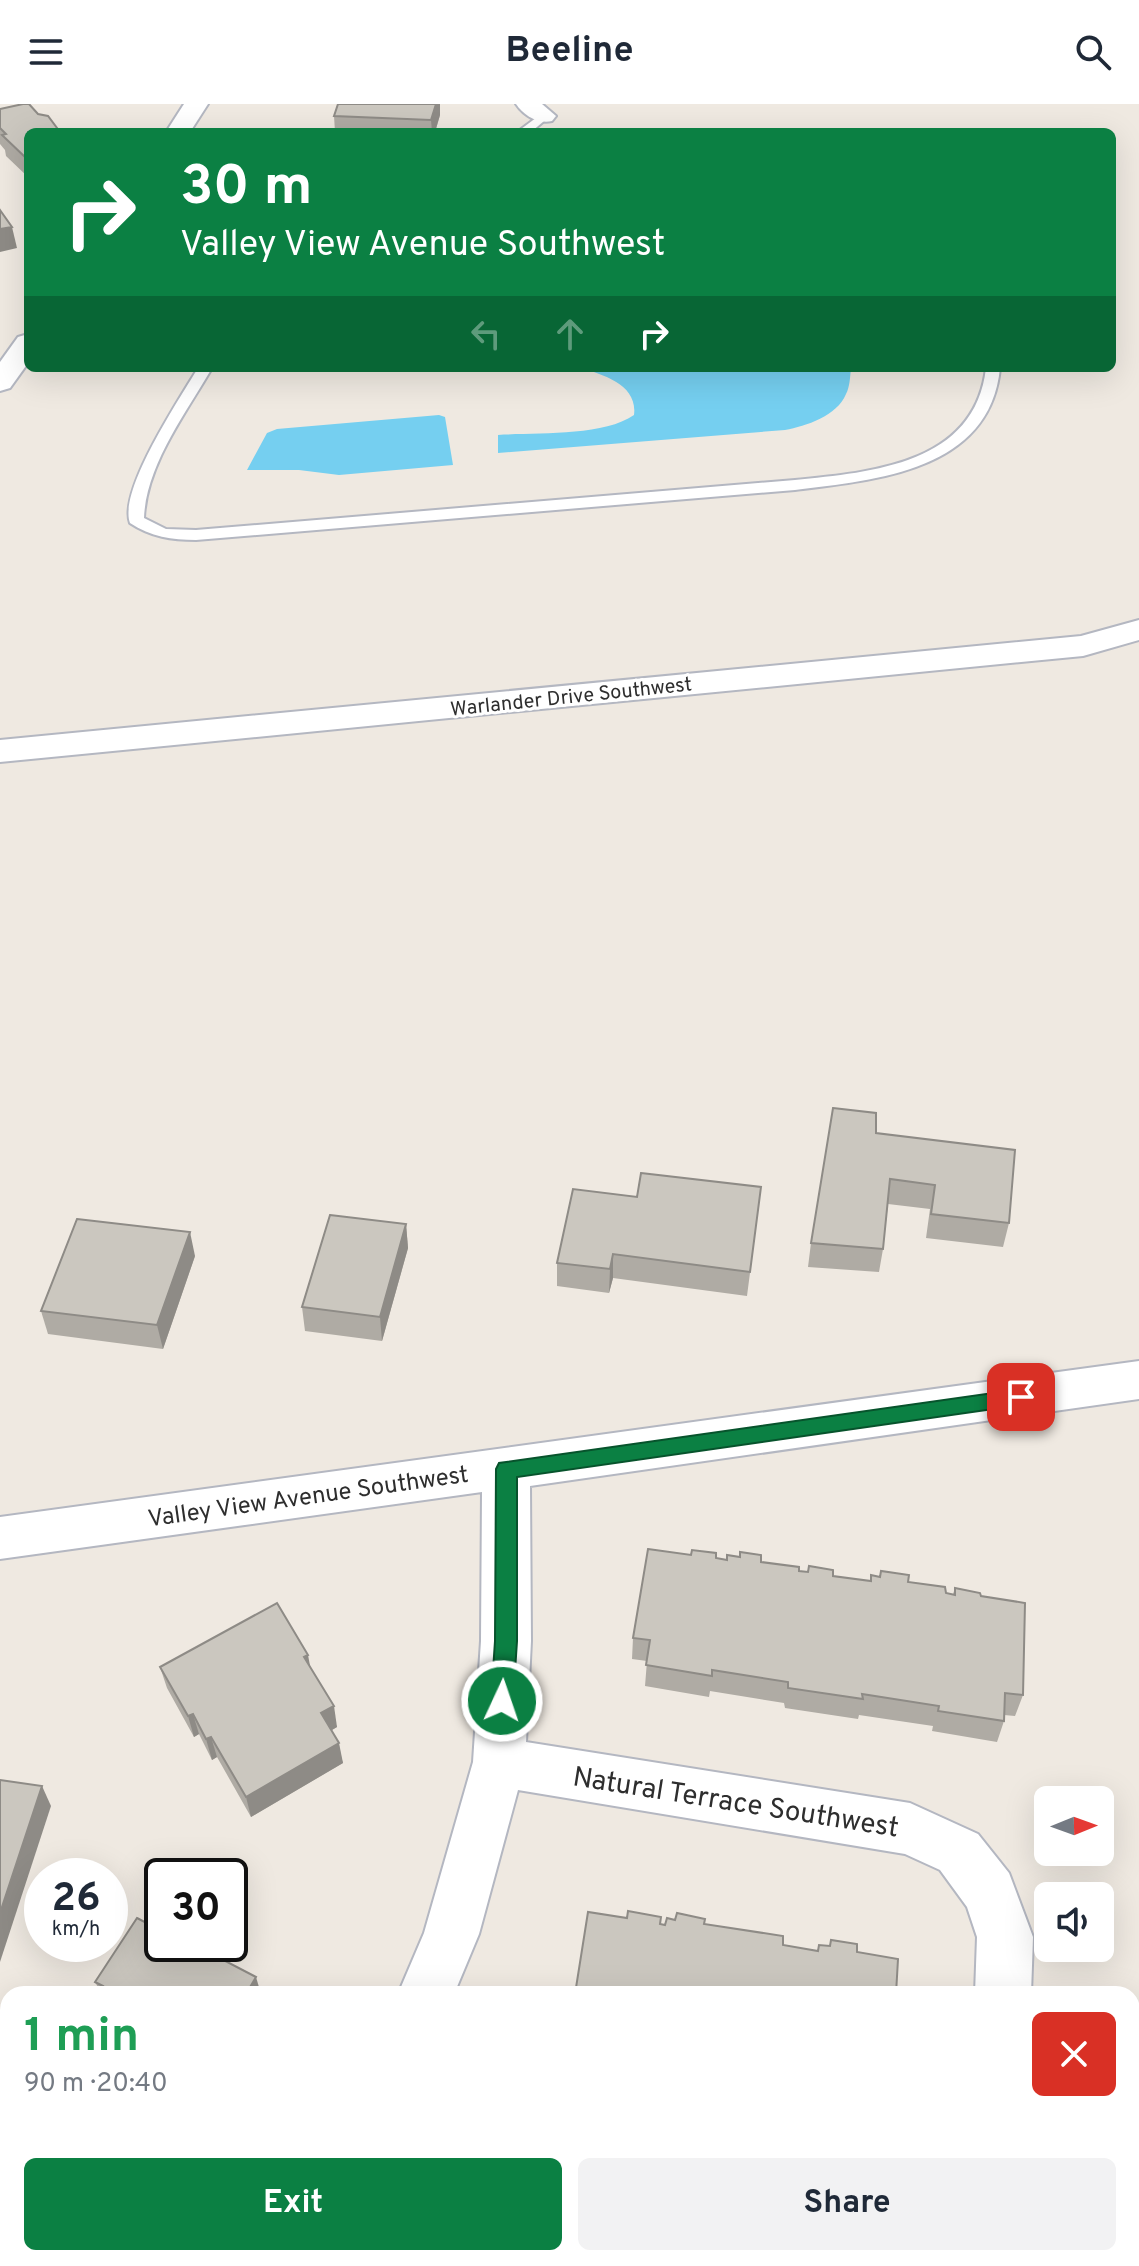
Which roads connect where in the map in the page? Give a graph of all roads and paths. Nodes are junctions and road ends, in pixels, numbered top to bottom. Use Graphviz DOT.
graph roads {
  1 [pos="196,104"];
  2 [pos="536,110"];
  3 [pos="181,128"];
  4 [pos="525,128"];
  5 [pos="24,349"];
  6 [pos="203,372"];
  7 [pos="992,372"];
  8 [pos="0,382"];
  9 [pos="1139,630"];
  10 [pos="0,751"];
  11 [pos="1139,1380"];
  12 [pos="506,1469"];
  13 [pos="0,1538"];
  14 [pos="499,1762"];
  15 [pos="429,1986"];
  16 [pos="1003,1986"];
  1 -- 3 [label="street"];
  2 -- 4 [label="lane"];
  5 -- 8 [label="street"];
  6 -- 7 [label="lane"];
  9 -- 10 [label="street, Warlander Drive Southwest"];
  11 -- 12 [label="street, Valley View Avenue Southwest"];
  12 -- 13 [label="street, Valley View Avenue Southwest"];
  12 -- 14 [label="street"];
  14 -- 15 [label="street"];
  14 -- 16 [label="street, Natural Terrace Southwest"];
}
